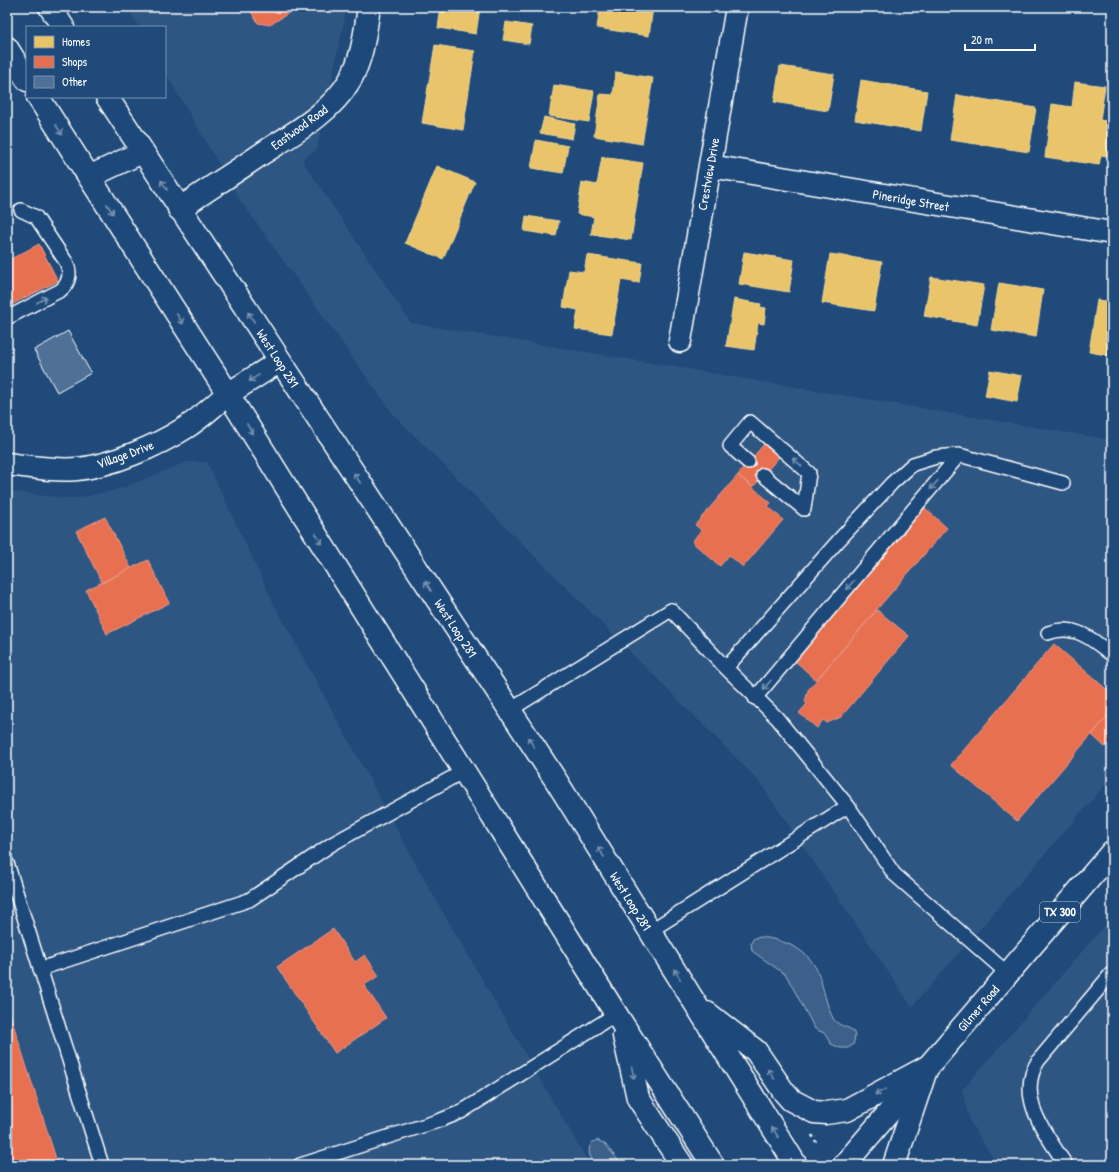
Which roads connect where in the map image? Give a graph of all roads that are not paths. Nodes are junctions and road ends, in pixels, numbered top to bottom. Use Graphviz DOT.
graph roads {
  1 [pos="50,7"];
  2 [pos="369,7"];
  3 [pos="737,7"];
  4 [pos="62,26"];
  5 [pos="7,48"];
  6 [pos="26,78"];
  7 [pos="39,98"];
  8 [pos="108,98"];
  9 [pos="142,152"];
  10 [pos="710,166"];
  11 [pos="88,177"];
  12 [pos="179,209"];
  13 [pos="21,210"];
  14 [pos="1112,234"];
  15 [pos="7,318"];
  16 [pos="680,340"];
  17 [pos="280,361"];
  18 [pos="228,394"];
  19 [pos="959,455"];
  20 [pos="748,462"];
  21 [pos="7,464"];
  22 [pos="763,475"];
  23 [pos="1064,483"];
  24 [pos="1048,633"];
  25 [pos="1112,655"];
  26 [pos="726,668"];
  27 [pos="755,698"];
  28 [pos="510,710"];
  29 [pos="464,771"];
  30 [pos="848,806"];
  31 [pos="1112,852"];
  32 [pos="7,863"];
  33 [pos="650,932"];
  34 [pos="40,969"];
  35 [pos="1007,973"];
  36 [pos="1112,973"];
  37 [pos="695,1004"];
  38 [pos="619,1017"];
  39 [pos="927,1067"];
  40 [pos="102,1165"];
  41 [pos="300,1165"];
  42 [pos="682,1165"];
  43 [pos="713,1165"];
  44 [pos="796,1165"];
  45 [pos="844,1165"];
  46 [pos="894,1165"];
  47 [pos="1066,1165"];
  1 -- 4 [label="main road"];
  2 -- 12 [label="main road, Eastwood Road"];
  3 -- 10 [label="main road, Crestview Drive"];
  5 -- 6 [label="main road"];
  7 -- 11 [label="main road, one-way"];
  8 -- 9 [label="main road, West Loop 281"];
  9 -- 11 [label="main road"];
  12 -- 9 [label="main road, West Loop 281, one-way"];
  10 -- 14 [label="main road, Pineridge Street"];
  10 -- 16 [label="main road, Crestview Drive"];
  11 -- 18 [label="main road, one-way"];
  17 -- 12 [label="main road, West Loop 281, one-way"];
  15 -- 13 [label="lane, one-way"];
  17 -- 18 [label="main road, Village Drive, one-way"];
  28 -- 17 [label="main road, West Loop 281, one-way"];
  18 -- 21 [label="main road, Village Drive"];
  18 -- 29 [label="main road, one-way"];
  19 -- 23 [label="lane"];
  19 -- 26 [label="lane"];
  19 -- 27 [label="lane, one-way"];
  22 -- 20 [label="lane, one-way"];
  24 -- 25 [label="lane"];
  26 -- 27 [label="lane"];
  26 -- 28 [label="lane"];
  27 -- 30 [label="lane"];
  33 -- 28 [label="main road, West Loop 281, one-way"];
  29 -- 34 [label="lane"];
  29 -- 38 [label="main road"];
  30 -- 33 [label="lane"];
  30 -- 35 [label="lane"];
  31 -- 35 [label="main road, Gilmer Road / TX 300"];
  32 -- 34 [label="lane"];
  37 -- 33 [label="main road, West Loop 281, one-way"];
  34 -- 40 [label="lane"];
  35 -- 39 [label="main road, Gilmer Road / TX 300"];
  36 -- 47 [label="lane"];
  39 -- 37 [label="main road, one-way"];
  44 -- 37 [label="main road, West Loop 281, one-way"];
  38 -- 41 [label="lane"];
  38 -- 42 [label="main road, one-way"];
  38 -- 43 [label="main road"];
  39 -- 45 [label="main road, Gilmer Road / TX 300"];
  39 -- 46 [label="main road"];
}
